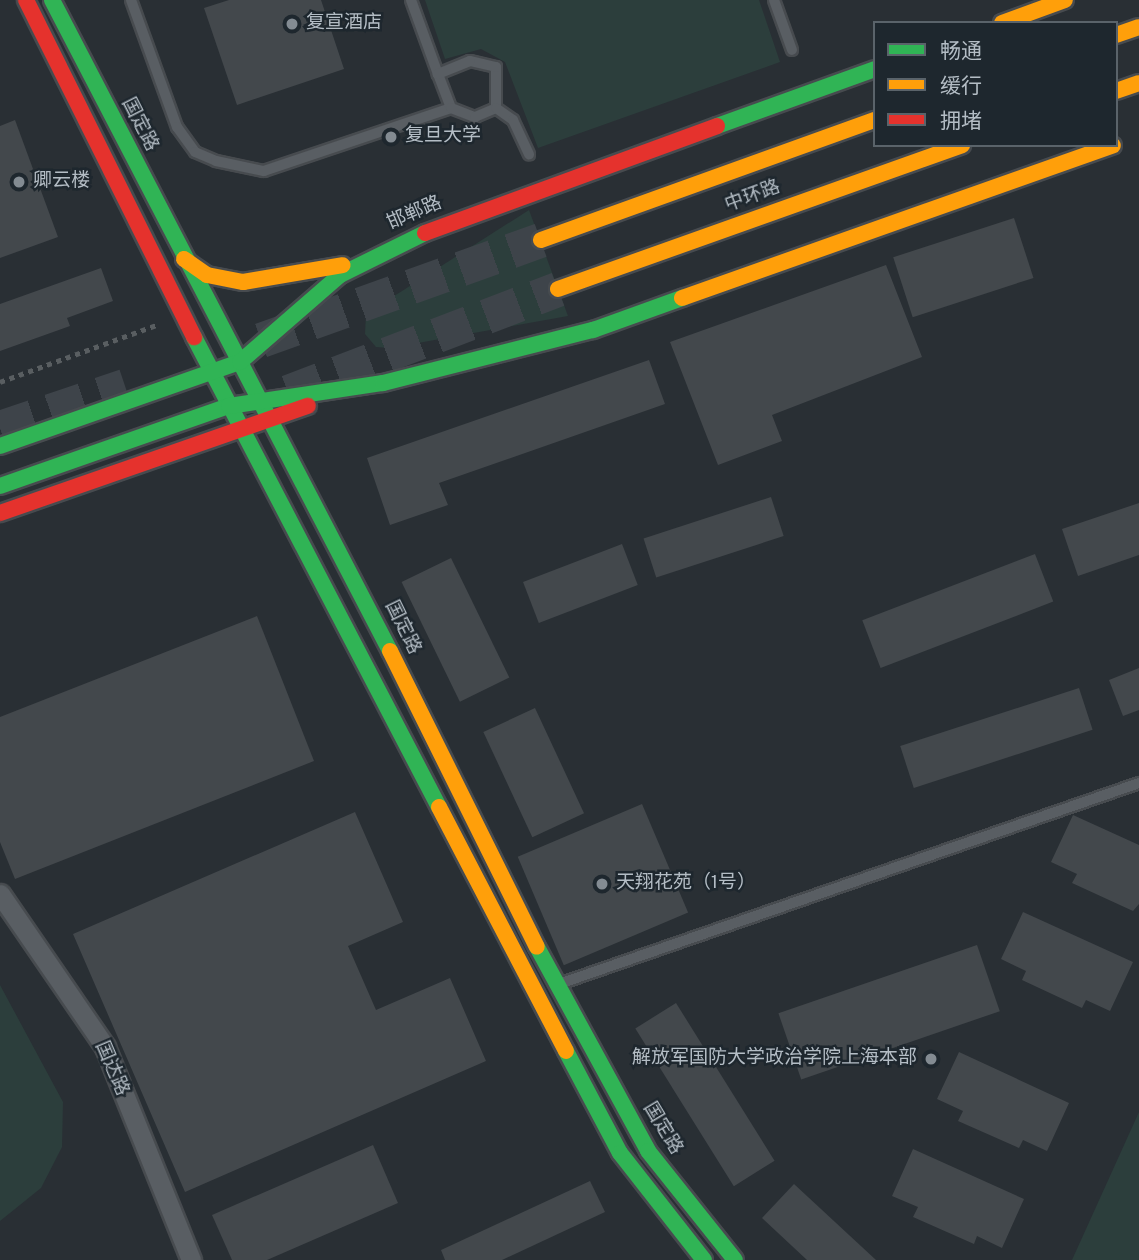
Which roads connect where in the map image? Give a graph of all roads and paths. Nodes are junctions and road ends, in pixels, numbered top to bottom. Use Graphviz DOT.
graph roads {
  1 [pos="26,0"];
  2 [pos="52,0"];
  3 [pos="131,0"];
  4 [pos="411,0"];
  5 [pos="774,0"];
  6 [pos="1065,0"];
  7 [pos="1007,21"];
  8 [pos="1139,27"];
  9 [pos="1118,34"];
  10 [pos="792,50"];
  11 [pos="873,70"];
  12 [pos="438,74"];
  13 [pos="1139,83"];
  14 [pos="1118,90"];
  15 [pos="451,108"];
  16 [pos="496,108"];
  17 [pos="873,121"];
  18 [pos="956,147"];
  19 [pos="1110,147"];
  20 [pos="529,154"];
  21 [pos="541,240"];
  22 [pos="387,249"];
  23 [pos="184,259"];
  24 [pos="558,289"];
  25 [pos="187,314"];
  26 [pos="240,362"];
  27 [pos="215,373"];
  28 [pos="0,382"];
  29 [pos="383,383"];
  30 [pos="261,398"];
  31 [pos="229,406"];
  32 [pos="274,417"];
  33 [pos="240,429"];
  34 [pos="0,446"];
  35 [pos="0,486"];
  36 [pos="0,513"];
  37 [pos="1139,783"];
  38 [pos="0,894"];
  39 [pos="556,985"];
  40 [pos="537,997"];
  41 [pos="191,1260"];
  42 [pos="704,1260"];
  43 [pos="735,1260"];
  1 -- 25 [label="main road"];
  2 -- 23 [label="main road, 国定路"];
  3 -- 15 [label="lane"];
  4 -- 12 [label="lane"];
  5 -- 10 [label="lane"];
  6 -- 7 [label="main road"];
  8 -- 9 [label="main road"];
  11 -- 22 [label="main road, 邯郸路"];
  12 -- 15 [label="lane"];
  12 -- 16 [label="lane"];
  13 -- 14 [label="main road"];
  15 -- 16 [label="lane"];
  16 -- 20 [label="lane"];
  17 -- 21 [label="main road, 中环路"];
  18 -- 24 [label="main road, 中环路"];
  19 -- 29 [label="main road"];
  22 -- 23 [label="main road"];
  22 -- 26 [label="main road, 邯郸路"];
  23 -- 26 [label="main road, 国定路"];
  25 -- 27 [label="main road"];
  25 -- 28 [label="path"];
  26 -- 27 [label="main road, 邯郸路"];
  26 -- 30 [label="main road, 国定路"];
  27 -- 31 [label="main road"];
  27 -- 34 [label="main road, 邯郸路"];
  29 -- 30 [label="main road"];
  29 -- 32 [label="main road"];
  30 -- 31 [label="main road"];
  30 -- 32 [label="main road, 国定路"];
  31 -- 33 [label="main road"];
  31 -- 35 [label="main road"];
  32 -- 33 [label="main road"];
  32 -- 39 [label="main road, 国定路"];
  33 -- 36 [label="main road"];
  33 -- 40 [label="main road"];
  37 -- 39 [label="lane"];
  38 -- 41 [label="street, 国达路"];
  39 -- 40 [label="lane"];
  39 -- 43 [label="main road, 国定路"];
  40 -- 42 [label="main road"];
}
